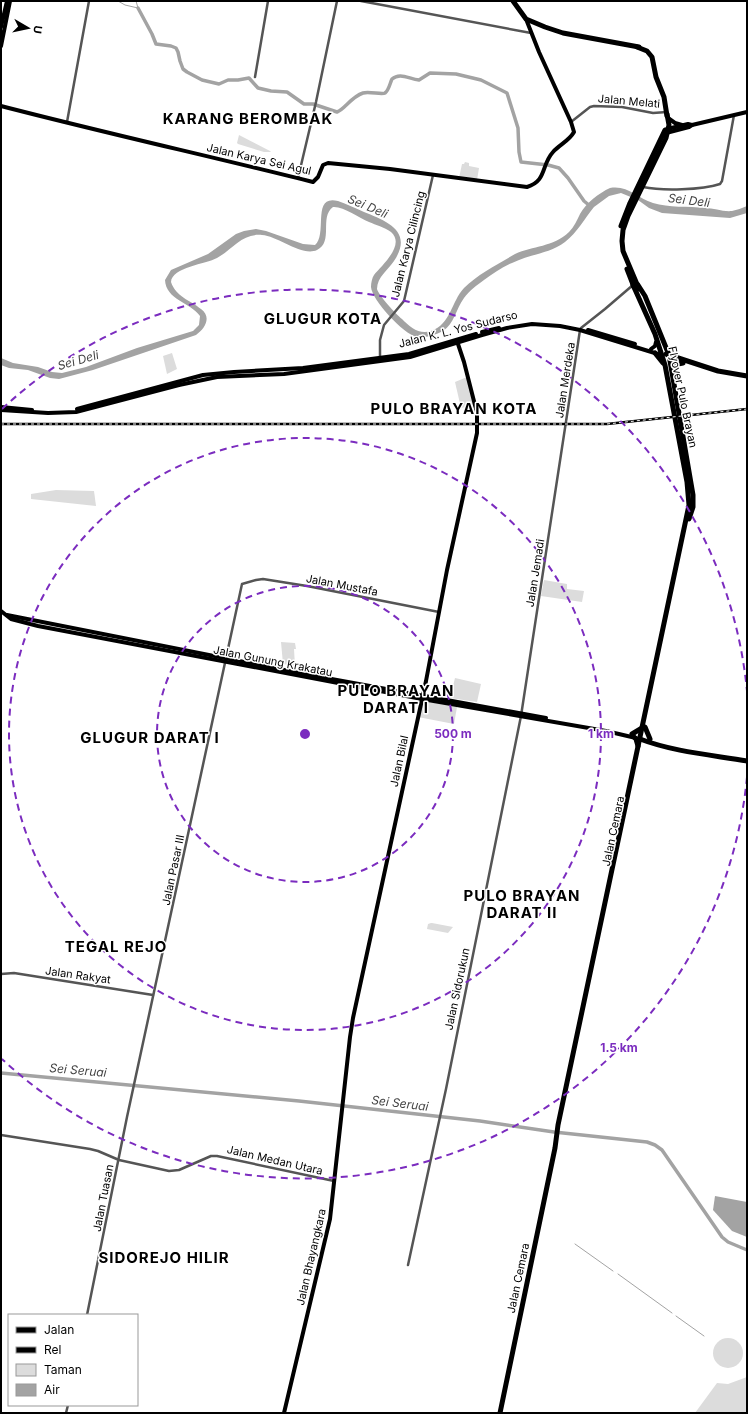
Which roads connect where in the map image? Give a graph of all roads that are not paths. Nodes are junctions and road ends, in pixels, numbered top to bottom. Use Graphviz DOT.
graph roads {
  1 [pos="7,1"];
  2 [pos="10,1"];
  3 [pos="89,1"];
  4 [pos="268,1"];
  5 [pos="336,1"];
  6 [pos="361,1"];
  7 [pos="513,1"];
  8 [pos="526,19"];
  9 [pos="2,26"];
  10 [pos="531,34"];
  11 [pos="1,46"];
  12 [pos="254,77"];
  13 [pos="1,106"];
  14 [pos="747,112"];
  15 [pos="668,115"];
  16 [pos="734,115"];
  17 [pos="67,122"];
  18 [pos="571,122"];
  19 [pos="684,125"];
  20 [pos="692,125"];
  21 [pos="666,131"];
  22 [pos="433,175"];
  23 [pos="298,178"];
  24 [pos="642,187"];
  25 [pos="638,192"];
  26 [pos="635,284"];
  27 [pos="581,329"];
  28 [pos="457,342"];
  29 [pos="657,352"];
  30 [pos="671,357"];
  31 [pos="380,359"];
  32 [pos="683,363"];
  33 [pos="672,369"];
  34 [pos="264,373"];
  35 [pos="747,378"];
  36 [pos="155,390"];
  37 [pos="676,390"];
  38 [pos="669,392"];
  39 [pos="677,397"];
  40 [pos="670,398"];
  41 [pos="1,408"];
  42 [pos="565,433"];
  43 [pos="685,446"];
  44 [pos="679,447"];
  45 [pos="688,518"];
  46 [pos="242,584"];
  47 [pos="1,611"];
  48 [pos="439,612"];
  49 [pos="226,660"];
  50 [pos="422,697"];
  51 [pos="521,714"];
  52 [pos="644,728"];
  53 [pos="633,736"];
  54 [pos="642,738"];
  55 [pos="649,741"];
  56 [pos="640,748"];
  57 [pos="747,760"];
  58 [pos="1,974"];
  59 [pos="153,995"];
  60 [pos="134,1085"];
  61 [pos="343,1103"];
  62 [pos="1,1135"];
  63 [pos="119,1160"];
  64 [pos="335,1182"];
  65 [pos="408,1265"];
  66 [pos="87,1314"];
  67 [pos="284,1413"];
  68 [pos="500,1413"];
  1 -- 9 [label="main road"];
  2 -- 9 [label="main road"];
  3 -- 17 [label="street"];
  4 -- 12 [label="street"];
  5 -- 23 [label="street"];
  6 -- 10 [label="street"];
  7 -- 8 [label="highway"];
  8 -- 10 [label="main road"];
  8 -- 15 [label="highway"];
  9 -- 11 [label="main road"];
  10 -- 18 [label="main road"];
  13 -- 17 [label="main road, Jalan Karya Sei Agul"];
  14 -- 16 [label="main road"];
  15 -- 18 [label="street, Jalan Melati"];
  15 -- 19 [label="main road"];
  15 -- 21 [label="highway"];
  16 -- 20 [label="main road"];
  16 -- 24 [label="street"];
  17 -- 23 [label="main road, Jalan Karya Sei Agul"];
  18 -- 22 [label="main road, Jalan Karya Sei Agul"];
  19 -- 20 [label="main road"];
  19 -- 21 [label="main road"];
  20 -- 21 [label="main road"];
  21 -- 24 [label="highway"];
  21 -- 25 [label="highway"];
  22 -- 23 [label="main road, Jalan Karya Sei Agul"];
  22 -- 31 [label="street, Jalan Karya Cilincing"];
  24 -- 25 [label="highway"];
  25 -- 26 [label="highway"];
  26 -- 27 [label="street"];
  26 -- 29 [label="highway, Jalan Cemara"];
  26 -- 30 [label="highway"];
  26 -- 45 [label="highway, Flyover Pulo Brayan"];
  27 -- 28 [label="main road, Jalan K. L. Yos Sudarso"];
  27 -- 29 [label="main road, Jalan K. L. Yos Sudarso"];
  27 -- 42 [label="street, Jalan Merdeka"];
  28 -- 31 [label="main road, Jalan K. L. Yos Sudarso"];
  28 -- 48 [label="main road, Jalan Bilal"];
  29 -- 30 [label="highway, Jalan K. L. Yos Sudarso"];
  29 -- 38 [label="highway, Jalan Cemara"];
  30 -- 32 [label="highway, Jalan K. L. Yos Sudarso"];
  30 -- 33 [label="highway, Jalan Cemara"];
  30 -- 35 [label="highway, Jalan K. L. Yos Sudarso"];
  31 -- 34 [label="main road, Jalan K. L. Yos Sudarso"];
  32 -- 33 [label="highway"];
  32 -- 35 [label="highway, Jalan K. L. Yos Sudarso"];
  33 -- 37 [label="highway, Jalan Cemara"];
  34 -- 36 [label="main road, Jalan K. L. Yos Sudarso"];
  34 -- 36 [label="main road, Jalan K. L. Yos Sudarso"];
  36 -- 41 [label="main road"];
  37 -- 38 [label="highway"];
  37 -- 39 [label="highway, Jalan Cemara"];
  38 -- 40 [label="highway, Jalan Cemara"];
  39 -- 40 [label="highway"];
  39 -- 43 [label="highway, Jalan Cemara"];
  40 -- 44 [label="highway, Jalan Cemara"];
  42 -- 51 [label="street, Jalan Jemadi"];
  43 -- 44 [label="highway"];
  43 -- 45 [label="highway, Jalan Cemara"];
  44 -- 45 [label="highway, Jalan Cemara"];
  45 -- 52 [label="highway, Jalan Cemara"];
  46 -- 48 [label="street, Jalan Mustafa"];
  46 -- 49 [label="street, Jalan Pasar III"];
  47 -- 49 [label="main road, Jalan Gunung Krakatau"];
  48 -- 50 [label="main road, Jalan Bilal"];
  49 -- 50 [label="main road, Jalan Gunung Krakatau"];
  49 -- 59 [label="street, Jalan Pasar III"];
  50 -- 51 [label="main road, Jalan Gunung Krakatau"];
  50 -- 61 [label="main road, Jalan Bilal"];
  51 -- 53 [label="main road, Jalan Gunung Krakatau"];
  51 -- 65 [label="street, Jalan Sidorukun"];
  52 -- 53 [label="highway"];
  52 -- 54 [label="highway, Jalan Cemara"];
  52 -- 55 [label="highway"];
  53 -- 54 [label="main road, Jalan Gunung Krakatau"];
  53 -- 56 [label="highway"];
  54 -- 55 [label="highway, Jalan Gunung Krakatau"];
  54 -- 56 [label="highway, Jalan Cemara"];
  55 -- 56 [label="highway"];
  55 -- 57 [label="highway, Jalan Gunung Krakatau"];
  56 -- 68 [label="highway, Jalan Cemara"];
  58 -- 59 [label="street, Jalan Rakyat"];
  59 -- 60 [label="street, Jalan Pasar III"];
  60 -- 63 [label="street, Jalan Tuasan"];
  61 -- 64 [label="main road, Jalan Bhayangkara"];
  62 -- 63 [label="street, Jalan Medan Utara"];
  63 -- 64 [label="street, Jalan Medan Utara"];
  63 -- 66 [label="street, Jalan Tuasan"];
  64 -- 67 [label="main road, Jalan Bhayangkara"];
}
